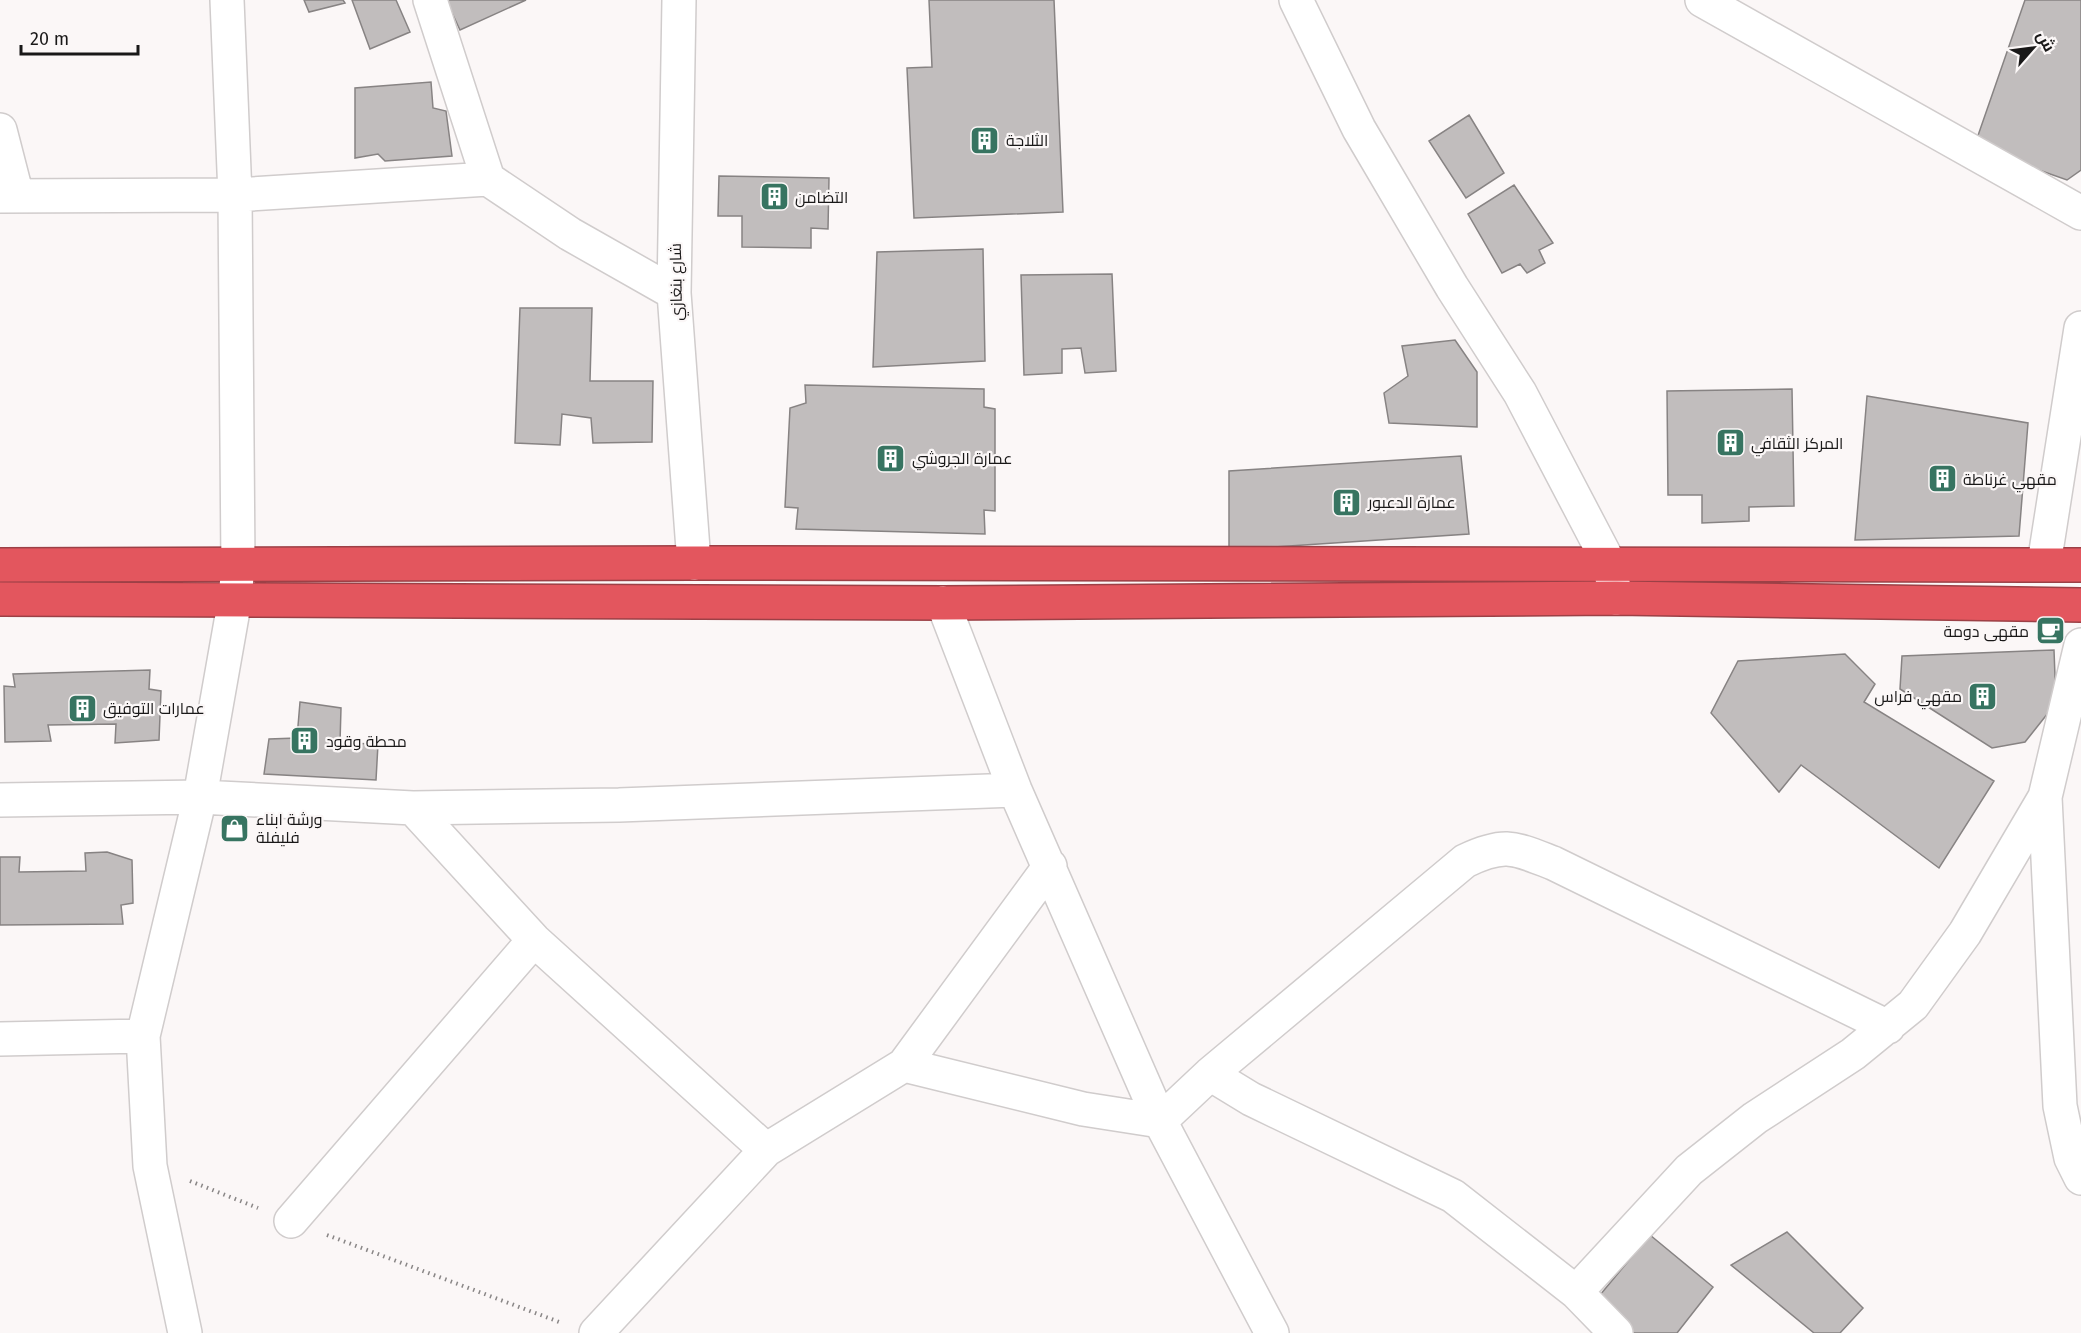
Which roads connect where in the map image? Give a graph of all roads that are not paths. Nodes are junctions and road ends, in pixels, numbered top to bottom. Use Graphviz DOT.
graph roads {
  1 [pos="228,0"];
  2 [pos="430,0"];
  3 [pos="679,0"];
  4 [pos="1296,0"];
  5 [pos="1702,0"];
  6 [pos="0,130"];
  7 [pos="488,179"];
  8 [pos="235,195"];
  9 [pos="8,196"];
  10 [pos="2081,213"];
  11 [pos="674,293"];
  12 [pos="2081,328"];
  13 [pos="694,563"];
  14 [pos="1608,563"];
  15 [pos="2044,564"];
  16 [pos="238,565"];
  17 [pos="2081,565"];
  18 [pos="0,566"];
  19 [pos="1616,598"];
  20 [pos="0,599"];
  21 [pos="235,599"];
  22 [pos="943,603"];
  23 [pos="2081,605"];
  24 [pos="2081,645"];
  25 [pos="1016,790"];
  26 [pos="200,797"];
  27 [pos="2045,797"];
  28 [pos="0,801"];
  29 [pos="412,808"];
  30 [pos="1050,866"];
  31 [pos="534,940"];
  32 [pos="1888,1027"];
  33 [pos="143,1036"];
  34 [pos="0,1039"];
  35 [pos="904,1065"];
  36 [pos="1210,1074"];
  37 [pos="1160,1121"];
  38 [pos="766,1150"];
  39 [pos="2081,1178"];
  40 [pos="291,1221"];
  41 [pos="1576,1292"];
  42 [pos="581,1329"];
  43 [pos="185,1333"];
  44 [pos="1272,1333"];
  45 [pos="1616,1333"];
  1 -- 8 [label="street"];
  2 -- 7 [label="street"];
  3 -- 11 [label="street, شارع بنغازي"];
  4 -- 14 [label="street"];
  5 -- 10 [label="street"];
  6 -- 9 [label="street"];
  7 -- 8 [label="street"];
  7 -- 11 [label="street"];
  8 -- 9 [label="street"];
  8 -- 16 [label="street"];
  11 -- 13 [label="street, شارع بنغازي"];
  12 -- 15 [label="street"];
  13 -- 14 [label="highway"];
  13 -- 16 [label="highway"];
  14 -- 15 [label="highway"];
  14 -- 19 [label="street"];
  15 -- 17 [label="highway"];
  16 -- 18 [label="highway"];
  16 -- 21 [label="street"];
  19 -- 22 [label="highway"];
  19 -- 23 [label="highway"];
  20 -- 21 [label="highway"];
  21 -- 22 [label="highway"];
  21 -- 26 [label="street"];
  22 -- 25 [label="street"];
  24 -- 27 [label="street"];
  25 -- 29 [label="street"];
  25 -- 30 [label="street"];
  26 -- 28 [label="street"];
  26 -- 29 [label="street"];
  26 -- 33 [label="street"];
  27 -- 32 [label="street"];
  27 -- 39 [label="street"];
  29 -- 31 [label="street"];
  30 -- 35 [label="street"];
  30 -- 37 [label="street"];
  31 -- 38 [label="street"];
  31 -- 40 [label="street"];
  32 -- 36 [label="street"];
  32 -- 41 [label="street"];
  33 -- 34 [label="street"];
  33 -- 43 [label="street"];
  35 -- 37 [label="street"];
  35 -- 38 [label="street"];
  36 -- 37 [label="street"];
  36 -- 41 [label="street"];
  37 -- 44 [label="street"];
  38 -- 42 [label="street"];
  41 -- 45 [label="street"];
}
